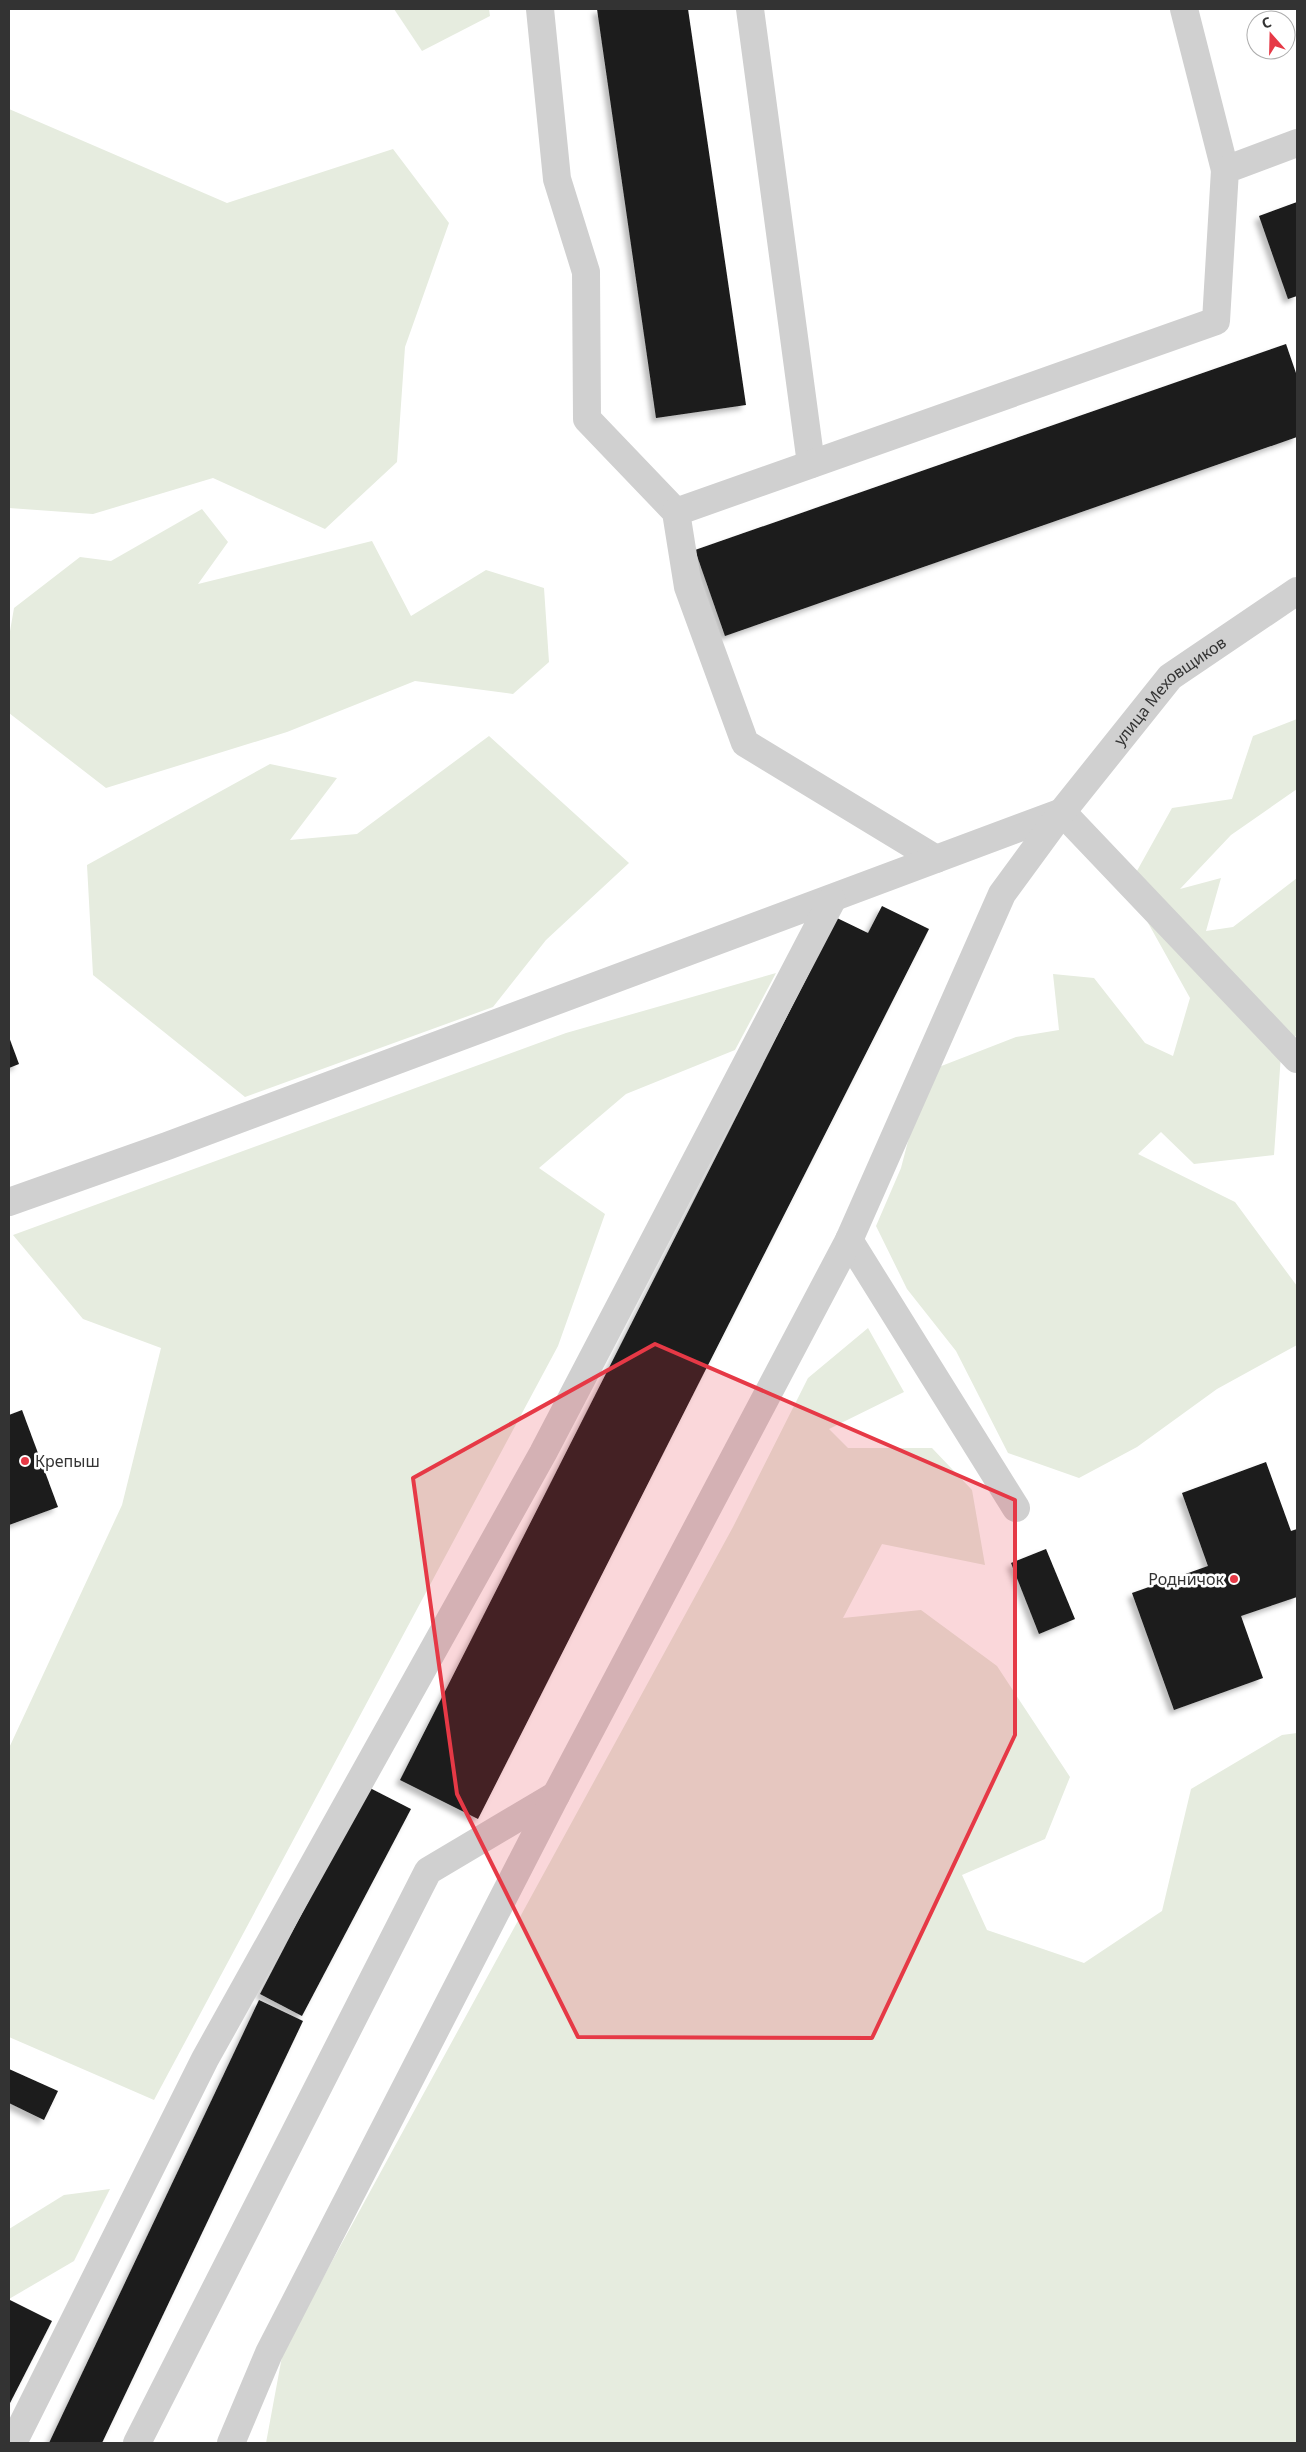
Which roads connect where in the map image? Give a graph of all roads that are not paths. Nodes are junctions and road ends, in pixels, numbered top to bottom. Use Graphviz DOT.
graph roads {
  1 [pos="540,9"];
  2 [pos="750,9"];
  3 [pos="1184,9"];
  4 [pos="1297,144"];
  5 [pos="1225,170"];
  6 [pos="811,464"];
  7 [pos="676,512"];
  8 [pos="1297,591"];
  9 [pos="1062,812"];
  10 [pos="936,859"];
  11 [pos="832,900"];
  12 [pos="1297,1059"];
  13 [pos="9,1202"];
  14 [pos="849,1240"];
  15 [pos="1016,1508"];
  16 [pos="556,1796"];
  17 [pos="13,2443"];
  18 [pos="137,2443"];
  19 [pos="231,2443"];
  1 -- 7 [label="street"];
  2 -- 6 [label="street"];
  3 -- 5 [label="street"];
  4 -- 5 [label="street"];
  5 -- 6 [label="street"];
  6 -- 7 [label="street"];
  7 -- 10 [label="street"];
  8 -- 9 [label="street, улица Меховщиков"];
  9 -- 10 [label="street"];
  9 -- 12 [label="street"];
  9 -- 14 [label="street, улица Меховщиков"];
  10 -- 11 [label="street"];
  11 -- 13 [label="street"];
  11 -- 17 [label="street"];
  14 -- 15 [label="street"];
  14 -- 16 [label="street, улица Меховщиков"];
  16 -- 18 [label="street"];
  16 -- 19 [label="street, улица Меховщиков"];
}
